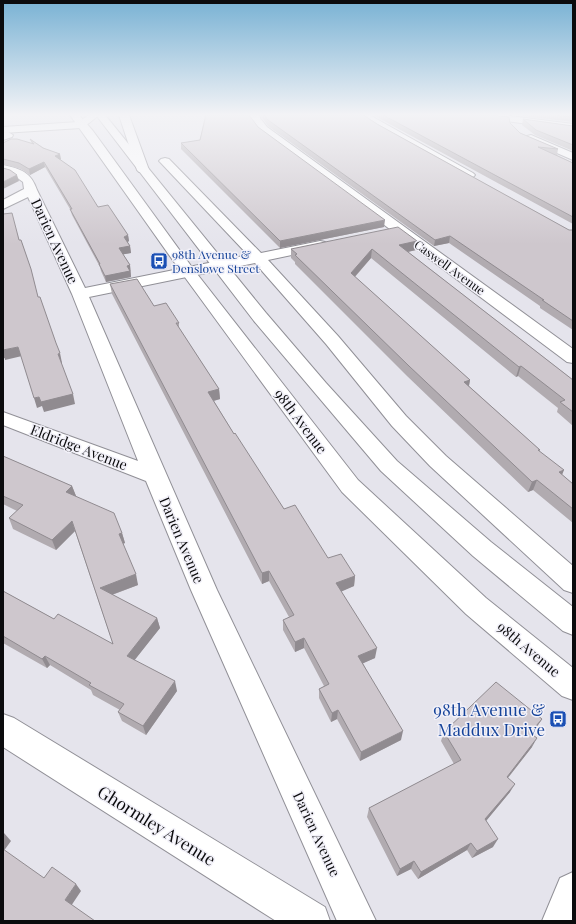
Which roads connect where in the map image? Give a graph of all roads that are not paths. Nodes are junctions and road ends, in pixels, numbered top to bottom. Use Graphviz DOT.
graph roads {
  1 [pos="107,158"];
  2 [pos="134,158"];
  3 [pos="139,158"];
  4 [pos="302,158"];
  5 [pos="439,158"];
  6 [pos="165,161"];
  7 [pos="3,168"];
  8 [pos="143,170"];
  9 [pos="477,179"];
  10 [pos="31,190"];
  11 [pos="3,205"];
  12 [pos="398,230"];
  13 [pos="383,233"];
  14 [pos="330,243"];
  15 [pos="259,258"];
  16 [pos="221,266"];
  17 [pos="189,273"];
  18 [pos="80,294"];
  19 [pos="573,358"];
  20 [pos="3,418"];
  21 [pos="155,476"];
  22 [pos="573,582"];
  23 [pos="573,623"];
  24 [pos="573,686"];
  25 [pos="3,729"];
  26 [pos="573,891"];
  27 [pos="311,921"];
  28 [pos="357,921"];
  29 [pos="561,921"];
  1 -- 17 [label="main road, 98th Avenue"];
  2 -- 8 [label="main road"];
  3 -- 8 [label="main road"];
  4 -- 12 [label="main road, Caswell Avenue"];
  5 -- 9 [label="main road"];
  6 -- 15 [label="main road"];
  7 -- 10 [label="main road, Darien Avenue"];
  8 -- 16 [label="main road"];
  10 -- 11 [label="main road"];
  10 -- 18 [label="main road, Darien Avenue"];
  12 -- 13 [label="main road"];
  12 -- 19 [label="main road, Caswell Avenue"];
  14 -- 15 [label="main road"];
  15 -- 16 [label="main road"];
  15 -- 22 [label="main road"];
  16 -- 17 [label="main road"];
  16 -- 23 [label="main road"];
  17 -- 18 [label="main road"];
  17 -- 24 [label="main road, 98th Avenue"];
  18 -- 21 [label="main road, Darien Avenue"];
  20 -- 21 [label="main road, Eldridge Avenue"];
  21 -- 28 [label="main road, Darien Avenue"];
  25 -- 27 [label="main road, Ghormley Avenue"];
  26 -- 29 [label="main road"];
}
